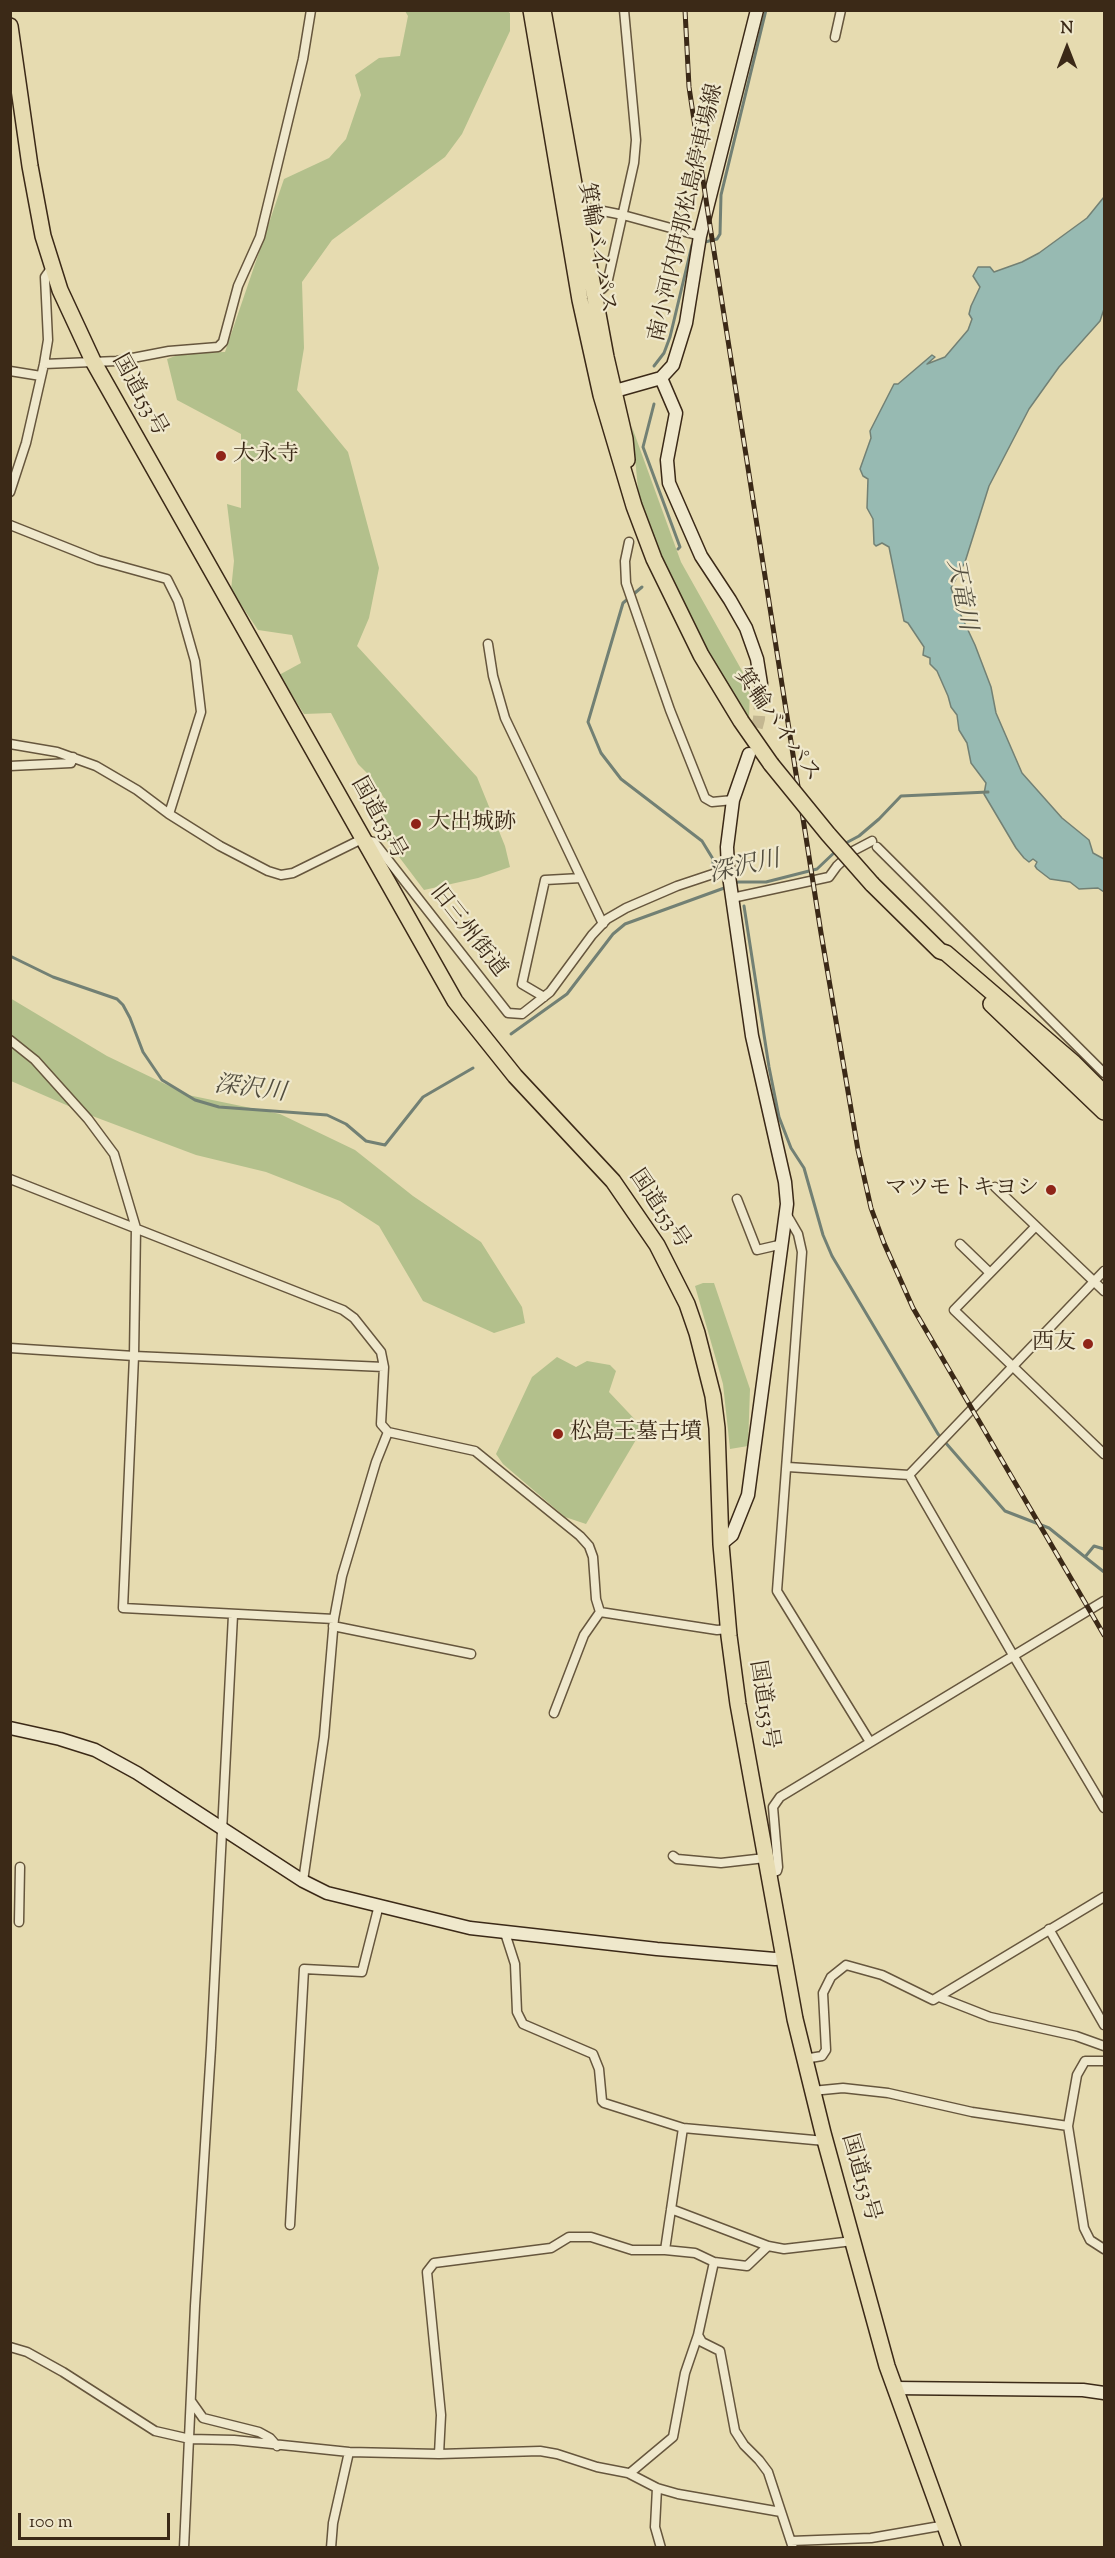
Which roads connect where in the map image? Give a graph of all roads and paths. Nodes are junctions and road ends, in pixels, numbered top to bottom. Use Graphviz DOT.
graph roads {
  1 [pos="311,10"];
  2 [pos="531,10"];
  3 [pos="543,10"];
  4 [pos="624,10"];
  5 [pos="757,10"];
  6 [pos="841,10"];
  7 [pos="10,26"];
  8 [pos="835,37"];
  9 [pos="578,206"];
  10 [pos="623,215"];
  11 [pos="700,236"];
  12 [pos="51,267"];
  13 [pos="602,289"];
  14 [pos="93,361"];
  15 [pos="44,364"];
  16 [pos="10,371"];
  17 [pos="41,376"];
  18 [pos="661,378"];
  19 [pos="608,393"];
  20 [pos="10,492"];
  21 [pos="10,525"];
  22 [pos="629,542"];
  23 [pos="488,644"];
  24 [pos="761,684"];
  25 [pos="10,744"];
  26 [pos="749,754"];
  27 [pos="73,757"];
  28 [pos="10,766"];
  29 [pos="733,800"];
  30 [pos="169,814"];
  31 [pos="362,839"];
  32 [pos="728,872"];
  33 [pos="581,878"];
  34 [pos="731,895"];
  35 [pos="603,924"];
  36 [pos="940,951"];
  37 [pos="547,995"];
  38 [pos="10,1040"];
  39 [pos="1104,1073"];
  40 [pos="1104,1093"];
  41 [pos="1104,1112"];
  42 [pos="10,1179"];
  43 [pos="995,1187"];
  44 [pos="737,1199"];
  45 [pos="787,1215"];
  46 [pos="1036,1226"];
  47 [pos="136,1228"];
  48 [pos="783,1244"];
  49 [pos="960,1244"];
  50 [pos="1104,1270"];
  51 [pos="989,1272"];
  52 [pos="1094,1281"];
  53 [pos="1104,1291"];
  54 [pos="10,1348"];
  55 [pos="134,1356"];
  56 [pos="1015,1366"];
  57 [pos="384,1367"];
  58 [pos="388,1432"];
  59 [pos="1104,1454"];
  60 [pos="788,1467"];
  61 [pos="909,1475"];
  62 [pos="721,1544"];
  63 [pos="1104,1601"];
  64 [pos="600,1612"];
  65 [pos="232,1615"];
  66 [pos="334,1623"];
  67 [pos="728,1629"];
  68 [pos="471,1654"];
  69 [pos="1012,1655"];
  70 [pos="554,1713"];
  71 [pos="10,1728"];
  72 [pos="870,1742"];
  73 [pos="1104,1808"];
  74 [pos="220,1828"];
  75 [pos="673,1856"];
  76 [pos="765,1858"];
  77 [pos="20,1867"];
  78 [pos="768,1874"];
  79 [pos="303,1881"];
  80 [pos="1104,1897"];
  81 [pos="379,1905"];
  82 [pos="19,1922"];
  83 [pos="1049,1929"];
  84 [pos="505,1933"];
  85 [pos="783,1958"];
  86 [pos="939,1997"];
  87 [pos="1104,2025"];
  88 [pos="1104,2046"];
  89 [pos="804,2060"];
  90 [pos="1104,2061"];
  91 [pos="812,2091"];
  92 [pos="1068,2126"];
  93 [pos="683,2128"];
  94 [pos="825,2141"];
  95 [pos="671,2209"];
  96 [pos="290,2225"];
  97 [pos="853,2241"];
  98 [pos="768,2246"];
  99 [pos="1104,2249"];
  100 [pos="665,2250"];
  101 [pos="714,2262"];
  102 [pos="698,2336"];
  103 [pos="10,2346"];
  104 [pos="894,2388"];
  105 [pos="1104,2393"];
  106 [pos="191,2401"];
  107 [pos="190,2439"];
  108 [pos="276,2446"];
  109 [pos="349,2452"];
  110 [pos="439,2454"];
  111 [pos="630,2473"];
  112 [pos="657,2488"];
  113 [pos="781,2512"];
  114 [pos="946,2526"];
  115 [pos="792,2544"];
  116 [pos="184,2547"];
  117 [pos="332,2547"];
  118 [pos="661,2547"];
  119 [pos="953,2547"];
  1 -- 14 [label="street"];
  2 -- 19 [label="highway, 箕輪バイパス"];
  3 -- 9 [label="highway, 箕輪バイパス"];
  4 -- 10 [label="street"];
  5 -- 11 [label="main road, 南小河内伊那松島停車場線"];
  6 -- 8 [label="street"];
  7 -- 12 [label="highway, 国道153号"];
  9 -- 10 [label="street"];
  9 -- 19 [label="highway, 箕輪バイパス"];
  10 -- 11 [label="street"];
  10 -- 13 [label="street"];
  11 -- 18 [label="main road, 南小河内伊那松島停車場線"];
  12 -- 14 [label="highway, 国道153号"];
  12 -- 15 [label="street"];
  14 -- 15 [label="street"];
  14 -- 31 [label="highway, 国道153号"];
  15 -- 17 [label="street"];
  16 -- 17 [label="street"];
  17 -- 20 [label="street"];
  18 -- 19 [label="main road"];
  18 -- 24 [label="main road"];
  19 -- 36 [label="highway, 箕輪バイパス, bridge"];
  21 -- 30 [label="street"];
  22 -- 29 [label="street"];
  23 -- 33 [label="street"];
  25 -- 27 [label="street"];
  26 -- 29 [label="main road"];
  27 -- 28 [label="street"];
  27 -- 30 [label="street"];
  29 -- 32 [label="main road"];
  30 -- 31 [label="street"];
  31 -- 37 [label="street, 旧三州街道"];
  31 -- 62 [label="highway, 国道153号"];
  32 -- 34 [label="main road"];
  32 -- 35 [label="street, 旧三州街道"];
  33 -- 35 [label="street"];
  33 -- 37 [label="street"];
  34 -- 39 [label="street"];
  34 -- 45 [label="main road"];
  35 -- 37 [label="street, 旧三州街道"];
  36 -- 40 [label="highway, 箕輪バイパス"];
  36 -- 41 [label="highway, 箕輪バイパス"];
  38 -- 47 [label="street"];
  42 -- 47 [label="street"];
  43 -- 46 [label="street"];
  44 -- 48 [label="street"];
  45 -- 48 [label="main road"];
  45 -- 60 [label="street"];
  46 -- 51 [label="street"];
  46 -- 52 [label="street"];
  47 -- 55 [label="street"];
  47 -- 57 [label="street"];
  48 -- 62 [label="main road"];
  49 -- 51 [label="street"];
  50 -- 52 [label="street"];
  51 -- 56 [label="street"];
  52 -- 53 [label="street"];
  52 -- 56 [label="street"];
  54 -- 55 [label="street"];
  55 -- 57 [label="street"];
  55 -- 65 [label="street"];
  56 -- 59 [label="street"];
  56 -- 61 [label="street"];
  57 -- 58 [label="street"];
  58 -- 64 [label="street"];
  58 -- 66 [label="street"];
  60 -- 61 [label="street"];
  60 -- 72 [label="street"];
  61 -- 69 [label="street"];
  62 -- 67 [label="highway, 国道153号"];
  63 -- 69 [label="street"];
  64 -- 67 [label="street"];
  64 -- 70 [label="street"];
  65 -- 66 [label="street"];
  65 -- 74 [label="street"];
  66 -- 68 [label="street"];
  66 -- 79 [label="street"];
  67 -- 76 [label="highway, 国道153号"];
  69 -- 72 [label="street"];
  69 -- 73 [label="street"];
  71 -- 74 [label="main road"];
  72 -- 78 [label="street"];
  74 -- 79 [label="main road"];
  74 -- 106 [label="street"];
  75 -- 76 [label="street"];
  76 -- 78 [label="highway, 国道153号"];
  77 -- 82 [label="street"];
  78 -- 85 [label="highway, 国道153号"];
  79 -- 81 [label="main road"];
  80 -- 83 [label="street"];
  81 -- 84 [label="main road"];
  81 -- 96 [label="street"];
  83 -- 86 [label="street"];
  83 -- 87 [label="street"];
  84 -- 85 [label="main road"];
  84 -- 93 [label="street"];
  85 -- 89 [label="highway, 国道153号"];
  86 -- 88 [label="street"];
  86 -- 89 [label="street"];
  89 -- 91 [label="highway, 国道153号"];
  90 -- 92 [label="street"];
  91 -- 92 [label="street"];
  91 -- 94 [label="highway, 国道153号"];
  92 -- 99 [label="street"];
  93 -- 94 [label="street"];
  93 -- 95 [label="street"];
  94 -- 97 [label="highway, 国道153号"];
  95 -- 98 [label="street"];
  95 -- 100 [label="street"];
  97 -- 98 [label="street"];
  97 -- 104 [label="highway, 国道153号"];
  98 -- 101 [label="street"];
  100 -- 101 [label="street"];
  100 -- 110 [label="street"];
  101 -- 102 [label="street"];
  102 -- 111 [label="street"];
  102 -- 113 [label="street"];
  103 -- 107 [label="street"];
  104 -- 105 [label="main road"];
  104 -- 114 [label="highway, 国道153号"];
  106 -- 107 [label="street"];
  106 -- 108 [label="street"];
  107 -- 108 [label="street"];
  107 -- 116 [label="street"];
  108 -- 109 [label="street"];
  109 -- 110 [label="street"];
  109 -- 117 [label="street"];
  110 -- 111 [label="street"];
  111 -- 112 [label="street"];
  112 -- 113 [label="street"];
  112 -- 118 [label="street"];
  113 -- 115 [label="street"];
  114 -- 115 [label="street"];
  114 -- 119 [label="highway, 国道153号"];
}
